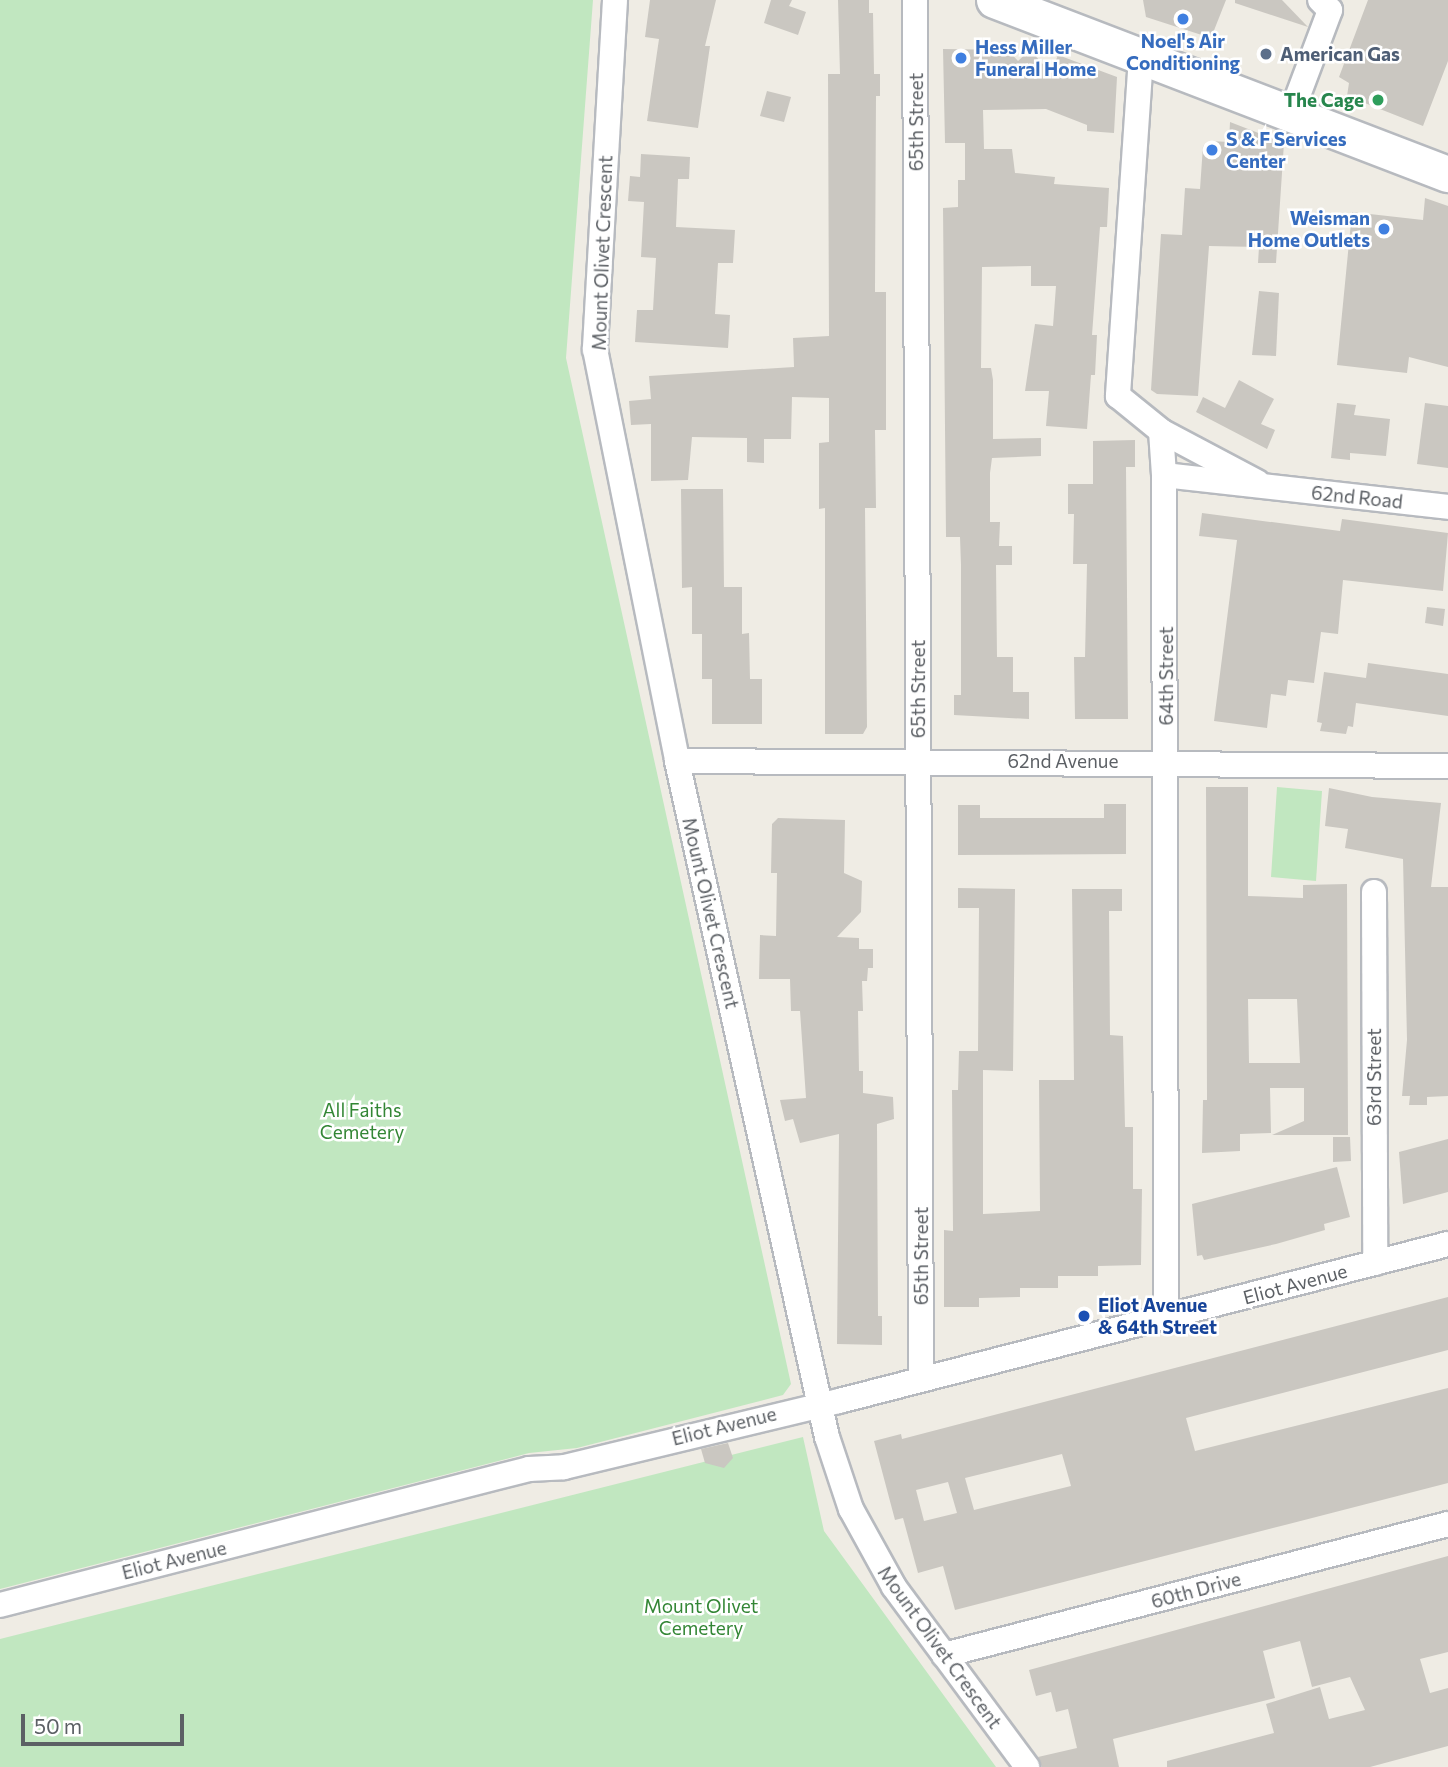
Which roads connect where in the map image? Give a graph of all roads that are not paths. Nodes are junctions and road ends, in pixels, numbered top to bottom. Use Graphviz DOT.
graph roads {
  1 [pos="615,0"];
  2 [pos="915,0"];
  3 [pos="994,0"];
  4 [pos="1320,0"];
  5 [pos="1141,57"];
  6 [pos="1290,114"];
  7 [pos="1448,174"];
  8 [pos="1161,431"];
  9 [pos="1164,475"];
  10 [pos="1266,487"];
  11 [pos="1448,507"];
  12 [pos="677,761"];
  13 [pos="918,761"];
  14 [pos="1166,761"];
  15 [pos="1448,766"];
  16 [pos="1374,892"];
  17 [pos="1448,1244"];
  18 [pos="1375,1263"];
  19 [pos="1166,1318"];
  20 [pos="921,1378"];
  21 [pos="821,1405"];
  22 [pos="1448,1524"];
  23 [pos="0,1605"];
  24 [pos="944,1656"];
  25 [pos="1027,1767"];
  1 -- 12 [label="street, Mount Olivet Crescent"];
  2 -- 13 [label="street, 65th Street"];
  3 -- 5 [label="main road"];
  4 -- 6 [label="street"];
  5 -- 6 [label="main road"];
  5 -- 8 [label="street"];
  6 -- 7 [label="main road"];
  8 -- 9 [label="street, 64th Street"];
  8 -- 10 [label="street, 62nd Road"];
  9 -- 10 [label="street, 62nd Road"];
  9 -- 14 [label="street, 64th Street"];
  10 -- 11 [label="street, 62nd Road"];
  12 -- 13 [label="street, 62nd Avenue"];
  12 -- 21 [label="street, Mount Olivet Crescent"];
  13 -- 14 [label="street, 62nd Avenue"];
  13 -- 20 [label="street, 65th Street"];
  14 -- 15 [label="street, 62nd Avenue"];
  14 -- 19 [label="street, 64th Street"];
  16 -- 18 [label="street, 63rd Street"];
  17 -- 18 [label="street, Eliot Avenue"];
  18 -- 19 [label="street, Eliot Avenue"];
  19 -- 20 [label="street, Eliot Avenue"];
  20 -- 21 [label="street, Eliot Avenue"];
  21 -- 23 [label="street, Eliot Avenue"];
  21 -- 24 [label="street, Mount Olivet Crescent"];
  22 -- 24 [label="street, 60th Drive"];
  24 -- 25 [label="street, Mount Olivet Crescent"];
}
